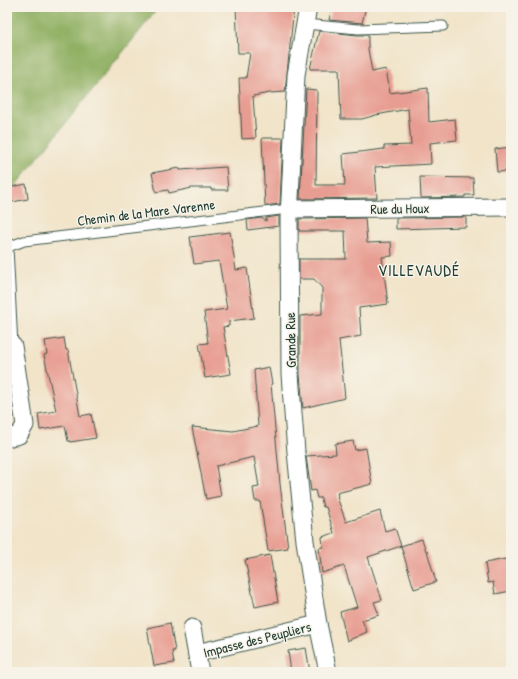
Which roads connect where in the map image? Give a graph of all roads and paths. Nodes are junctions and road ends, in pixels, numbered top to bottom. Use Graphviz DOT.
graph roads {
  1 [pos="308,7"];
  2 [pos="305,24"];
  3 [pos="443,26"];
  4 [pos="511,207"];
  5 [pos="289,209"];
  6 [pos="8,247"];
  7 [pos="13,346"];
  8 [pos="7,438"];
  9 [pos="318,624"];
  10 [pos="192,628"];
  11 [pos="197,653"];
  12 [pos="200,672"];
  13 [pos="328,672"];
  1 -- 2 [label="street, Grande Rue"];
  2 -- 3 [label="lane"];
  2 -- 5 [label="street, Grande Rue"];
  4 -- 5 [label="street, Rue du Houx"];
  5 -- 6 [label="lane, Chemin de la Mare Varenne"];
  5 -- 9 [label="street, Grande Rue"];
  6 -- 7 [label="lane"];
  7 -- 8 [label="street"];
  9 -- 11 [label="street, Impasse des Peupliers"];
  9 -- 13 [label="street, Grande Rue"];
  10 -- 11 [label="street, Impasse des Peupliers"];
  11 -- 12 [label="street, Impasse des Peupliers"];
}
